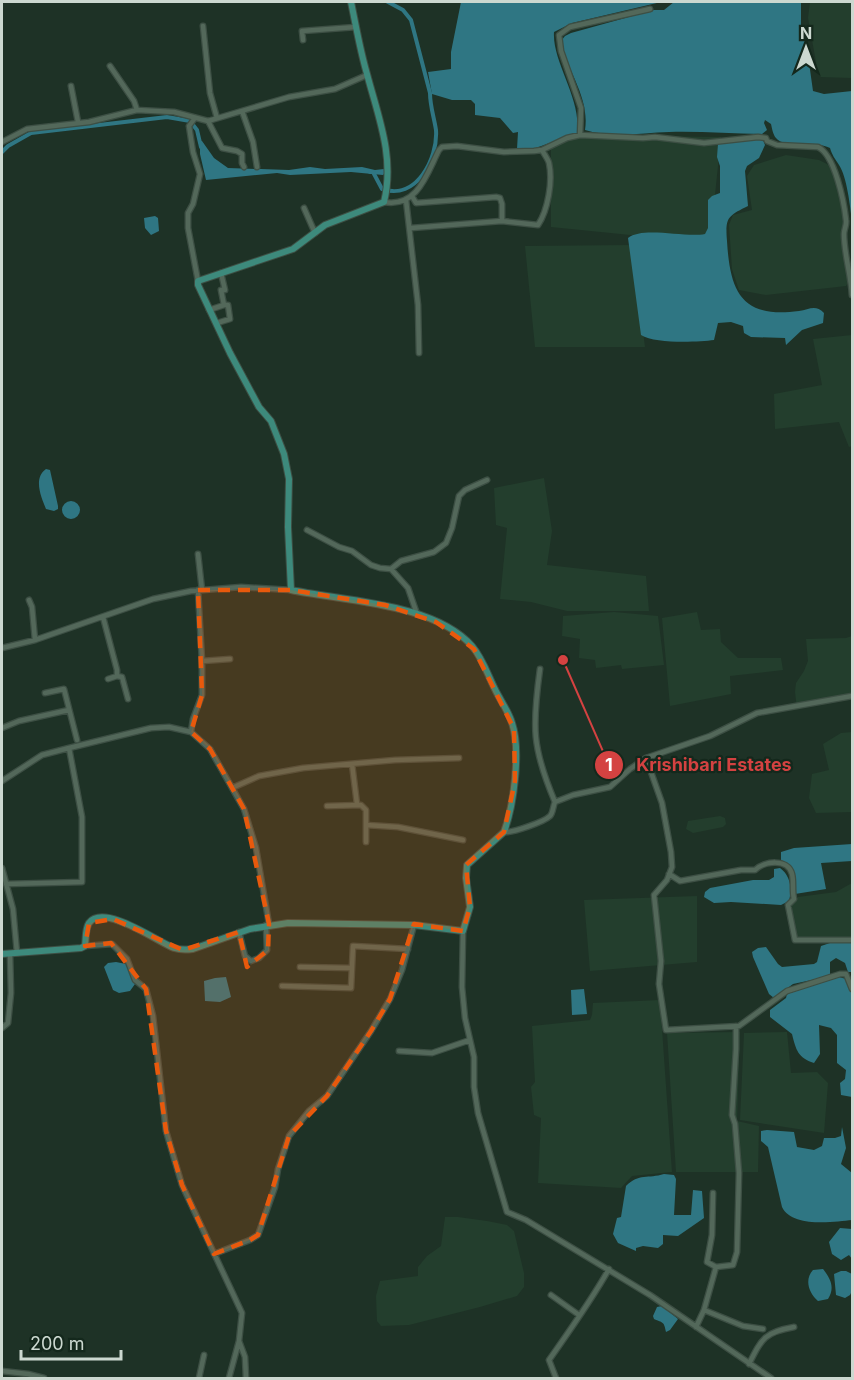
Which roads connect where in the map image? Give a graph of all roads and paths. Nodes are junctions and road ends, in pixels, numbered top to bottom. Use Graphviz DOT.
graph roads {
  1 [pos="351,2"];
  2 [pos="650,9"];
  3 [pos="203,27"];
  4 [pos="356,27"];
  5 [pos="303,40"];
  6 [pos="110,66"];
  7 [pos="367,75"];
  8 [pos="71,86"];
  9 [pos="137,110"];
  10 [pos="242,111"];
  11 [pos="194,118"];
  12 [pos="218,118"];
  13 [pos="208,121"];
  14 [pos="78,122"];
  15 [pos="580,135"];
  16 [pos="2,142"];
  17 [pos="542,150"];
  18 [pos="244,167"];
  19 [pos="257,167"];
  20 [pos="412,196"];
  21 [pos="385,200"];
  22 [pos="406,200"];
  23 [pos="304,208"];
  24 [pos="502,221"];
  25 [pos="411,228"];
  26 [pos="315,233"];
  27 [pos="221,273"];
  28 [pos="198,281"];
  29 [pos="852,295"];
  30 [pos="224,305"];
  31 [pos="209,310"];
  32 [pos="217,323"];
  33 [pos="419,352"];
  34 [pos="487,480"];
  35 [pos="307,530"];
  36 [pos="198,554"];
  37 [pos="391,569"];
  38 [pos="200,590"];
  39 [pos="291,590"];
  40 [pos="29,600"];
  41 [pos="417,614"];
  42 [pos="103,617"];
  43 [pos="34,640"];
  44 [pos="2,648"];
  45 [pos="230,659"];
  46 [pos="202,661"];
  47 [pos="540,669"];
  48 [pos="117,676"];
  49 [pos="108,679"];
  50 [pos="45,693"];
  51 [pos="852,696"];
  52 [pos="128,699"];
  53 [pos="69,710"];
  54 [pos="2,728"];
  55 [pos="191,732"];
  56 [pos="77,740"];
  57 [pos="69,748"];
  58 [pos="459,758"];
  59 [pos="646,758"];
  60 [pos="352,764"];
  61 [pos="2,781"];
  62 [pos="232,788"];
  63 [pos="555,802"];
  64 [pos="357,804"];
  65 [pos="327,806"];
  66 [pos="366,825"];
  67 [pos="504,832"];
  68 [pos="463,840"];
  69 [pos="366,842"];
  70 [pos="2,868"];
  71 [pos="669,874"];
  72 [pos="6,884"];
  73 [pos="267,925"];
  74 [pos="416,925"];
  75 [pos="464,931"];
  76 [pos="239,932"];
  77 [pos="852,940"];
  78 [pos="85,946"];
  79 [pos="408,949"];
  80 [pos="13,953"];
  81 [pos="2,954"];
  82 [pos="300,967"];
  83 [pos="351,969"];
  84 [pos="282,986"];
  85 [pos="852,989"];
  86 [pos="736,1026"];
  87 [pos="2,1029"];
  88 [pos="470,1040"];
  89 [pos="399,1052"];
  90 [pos="713,1193"];
  91 [pos="214,1254"];
  92 [pos="716,1267"];
  93 [pos="609,1269"];
  94 [pos="551,1295"];
  95 [pos="704,1310"];
  96 [pos="579,1315"];
  97 [pos="696,1327"];
  98 [pos="794,1327"];
  99 [pos="762,1329"];
  100 [pos="239,1341"];
  101 [pos="204,1355"];
  102 [pos="749,1364"];
  103 [pos="2,1371"];
  104 [pos="44,1378"];
  105 [pos="199,1378"];
  106 [pos="230,1378"];
  107 [pos="246,1378"];
  108 [pos="556,1378"];
  109 [pos="771,1378"];
  1 -- 4 [label="main road"];
  2 -- 15 [label="street"];
  3 -- 12 [label="street"];
  4 -- 5 [label="street"];
  4 -- 7 [label="main road"];
  6 -- 9 [label="street"];
  7 -- 10 [label="street"];
  7 -- 21 [label="main road"];
  8 -- 14 [label="street"];
  9 -- 11 [label="street"];
  9 -- 14 [label="street"];
  10 -- 12 [label="street"];
  10 -- 19 [label="street"];
  11 -- 13 [label="street"];
  11 -- 28 [label="street"];
  12 -- 13 [label="street"];
  13 -- 18 [label="street"];
  14 -- 16 [label="street"];
  15 -- 17 [label="street"];
  15 -- 29 [label="street"];
  17 -- 20 [label="street"];
  17 -- 24 [label="street"];
  20 -- 22 [label="street"];
  20 -- 24 [label="street"];
  21 -- 22 [label="street"];
  21 -- 26 [label="main road"];
  22 -- 25 [label="street"];
  23 -- 26 [label="street"];
  24 -- 25 [label="street"];
  25 -- 33 [label="street"];
  26 -- 27 [label="main road"];
  27 -- 28 [label="main road"];
  27 -- 30 [label="street"];
  28 -- 31 [label="main road"];
  30 -- 31 [label="street"];
  30 -- 32 [label="street"];
  31 -- 32 [label="main road"];
  32 -- 39 [label="main road"];
  34 -- 37 [label="street"];
  35 -- 37 [label="street"];
  36 -- 38 [label="street"];
  37 -- 41 [label="street"];
  38 -- 39 [label="street"];
  38 -- 42 [label="street"];
  38 -- 46 [label="street"];
  39 -- 41 [label="main road"];
  40 -- 43 [label="street"];
  41 -- 67 [label="main road"];
  42 -- 43 [label="street"];
  42 -- 48 [label="street"];
  43 -- 44 [label="street"];
  45 -- 46 [label="street"];
  46 -- 55 [label="street"];
  47 -- 63 [label="street"];
  48 -- 49 [label="street"];
  48 -- 52 [label="street"];
  50 -- 53 [label="street"];
  51 -- 59 [label="street"];
  53 -- 54 [label="street"];
  53 -- 56 [label="street"];
  55 -- 57 [label="street"];
  55 -- 62 [label="street"];
  57 -- 61 [label="street"];
  57 -- 72 [label="street"];
  58 -- 60 [label="street"];
  59 -- 63 [label="street"];
  59 -- 71 [label="street"];
  60 -- 62 [label="street"];
  60 -- 64 [label="street"];
  62 -- 73 [label="street"];
  63 -- 67 [label="street"];
  64 -- 65 [label="street"];
  64 -- 66 [label="street"];
  66 -- 68 [label="street"];
  66 -- 69 [label="street"];
  67 -- 75 [label="main road"];
  70 -- 72 [label="street"];
  71 -- 77 [label="street"];
  71 -- 86 [label="street"];
  72 -- 80 [label="street"];
  73 -- 74 [label="main road"];
  73 -- 76 [label="main road"];
  73 -- 76 [label="street"];
  74 -- 75 [label="main road"];
  74 -- 79 [label="street"];
  75 -- 88 [label="street"];
  76 -- 78 [label="main road"];
  78 -- 80 [label="main road"];
  78 -- 91 [label="street"];
  79 -- 83 [label="street"];
  79 -- 91 [label="street"];
  80 -- 81 [label="main road"];
  80 -- 87 [label="street"];
  82 -- 83 [label="street"];
  83 -- 84 [label="street"];
  85 -- 86 [label="street"];
  86 -- 92 [label="street"];
  88 -- 89 [label="street"];
  88 -- 93 [label="street"];
  90 -- 92 [label="street"];
  91 -- 100 [label="street"];
  92 -- 95 [label="street"];
  93 -- 96 [label="street"];
  93 -- 97 [label="street"];
  94 -- 96 [label="street"];
  95 -- 97 [label="street"];
  95 -- 99 [label="street"];
  96 -- 108 [label="street"];
  97 -- 102 [label="street"];
  98 -- 102 [label="street"];
  100 -- 106 [label="street"];
  100 -- 107 [label="street"];
  101 -- 105 [label="street"];
  102 -- 109 [label="street"];
  103 -- 104 [label="street"];
}
